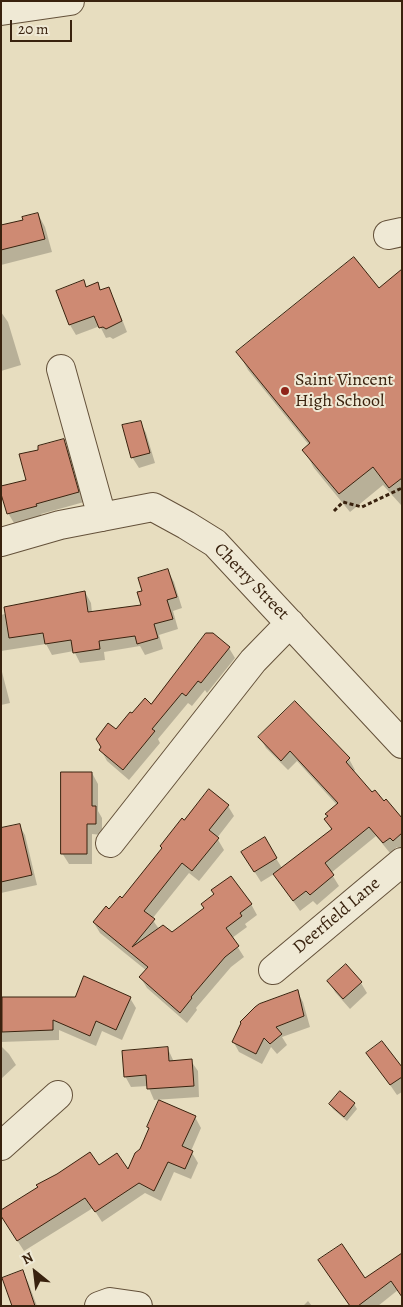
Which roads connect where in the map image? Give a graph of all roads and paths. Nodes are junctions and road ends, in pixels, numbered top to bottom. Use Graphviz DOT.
graph roads {
  1 [pos="70,1"];
  2 [pos="1,11"];
  3 [pos="61,368"];
  4 [pos="402,488"];
  5 [pos="334,511"];
  6 [pos="102,517"];
  7 [pos="1,542"];
  8 [pos="290,622"];
  9 [pos="402,744"];
  10 [pos="110,843"];
  11 [pos="402,862"];
  12 [pos="272,970"];
  13 [pos="58,1095"];
  14 [pos="1,1146"];
  15 [pos="99,1306"];
  16 [pos="138,1306"];
  1 -- 2 [label="street"];
  3 -- 6 [label="street"];
  4 -- 5 [label="path"];
  6 -- 7 [label="street, Cherry Street"];
  6 -- 8 [label="street, Cherry Street"];
  8 -- 9 [label="street, Cherry Street"];
  8 -- 10 [label="street"];
  11 -- 12 [label="street, Deerfield Lane"];
  13 -- 14 [label="street"];
  15 -- 16 [label="street"];
}
